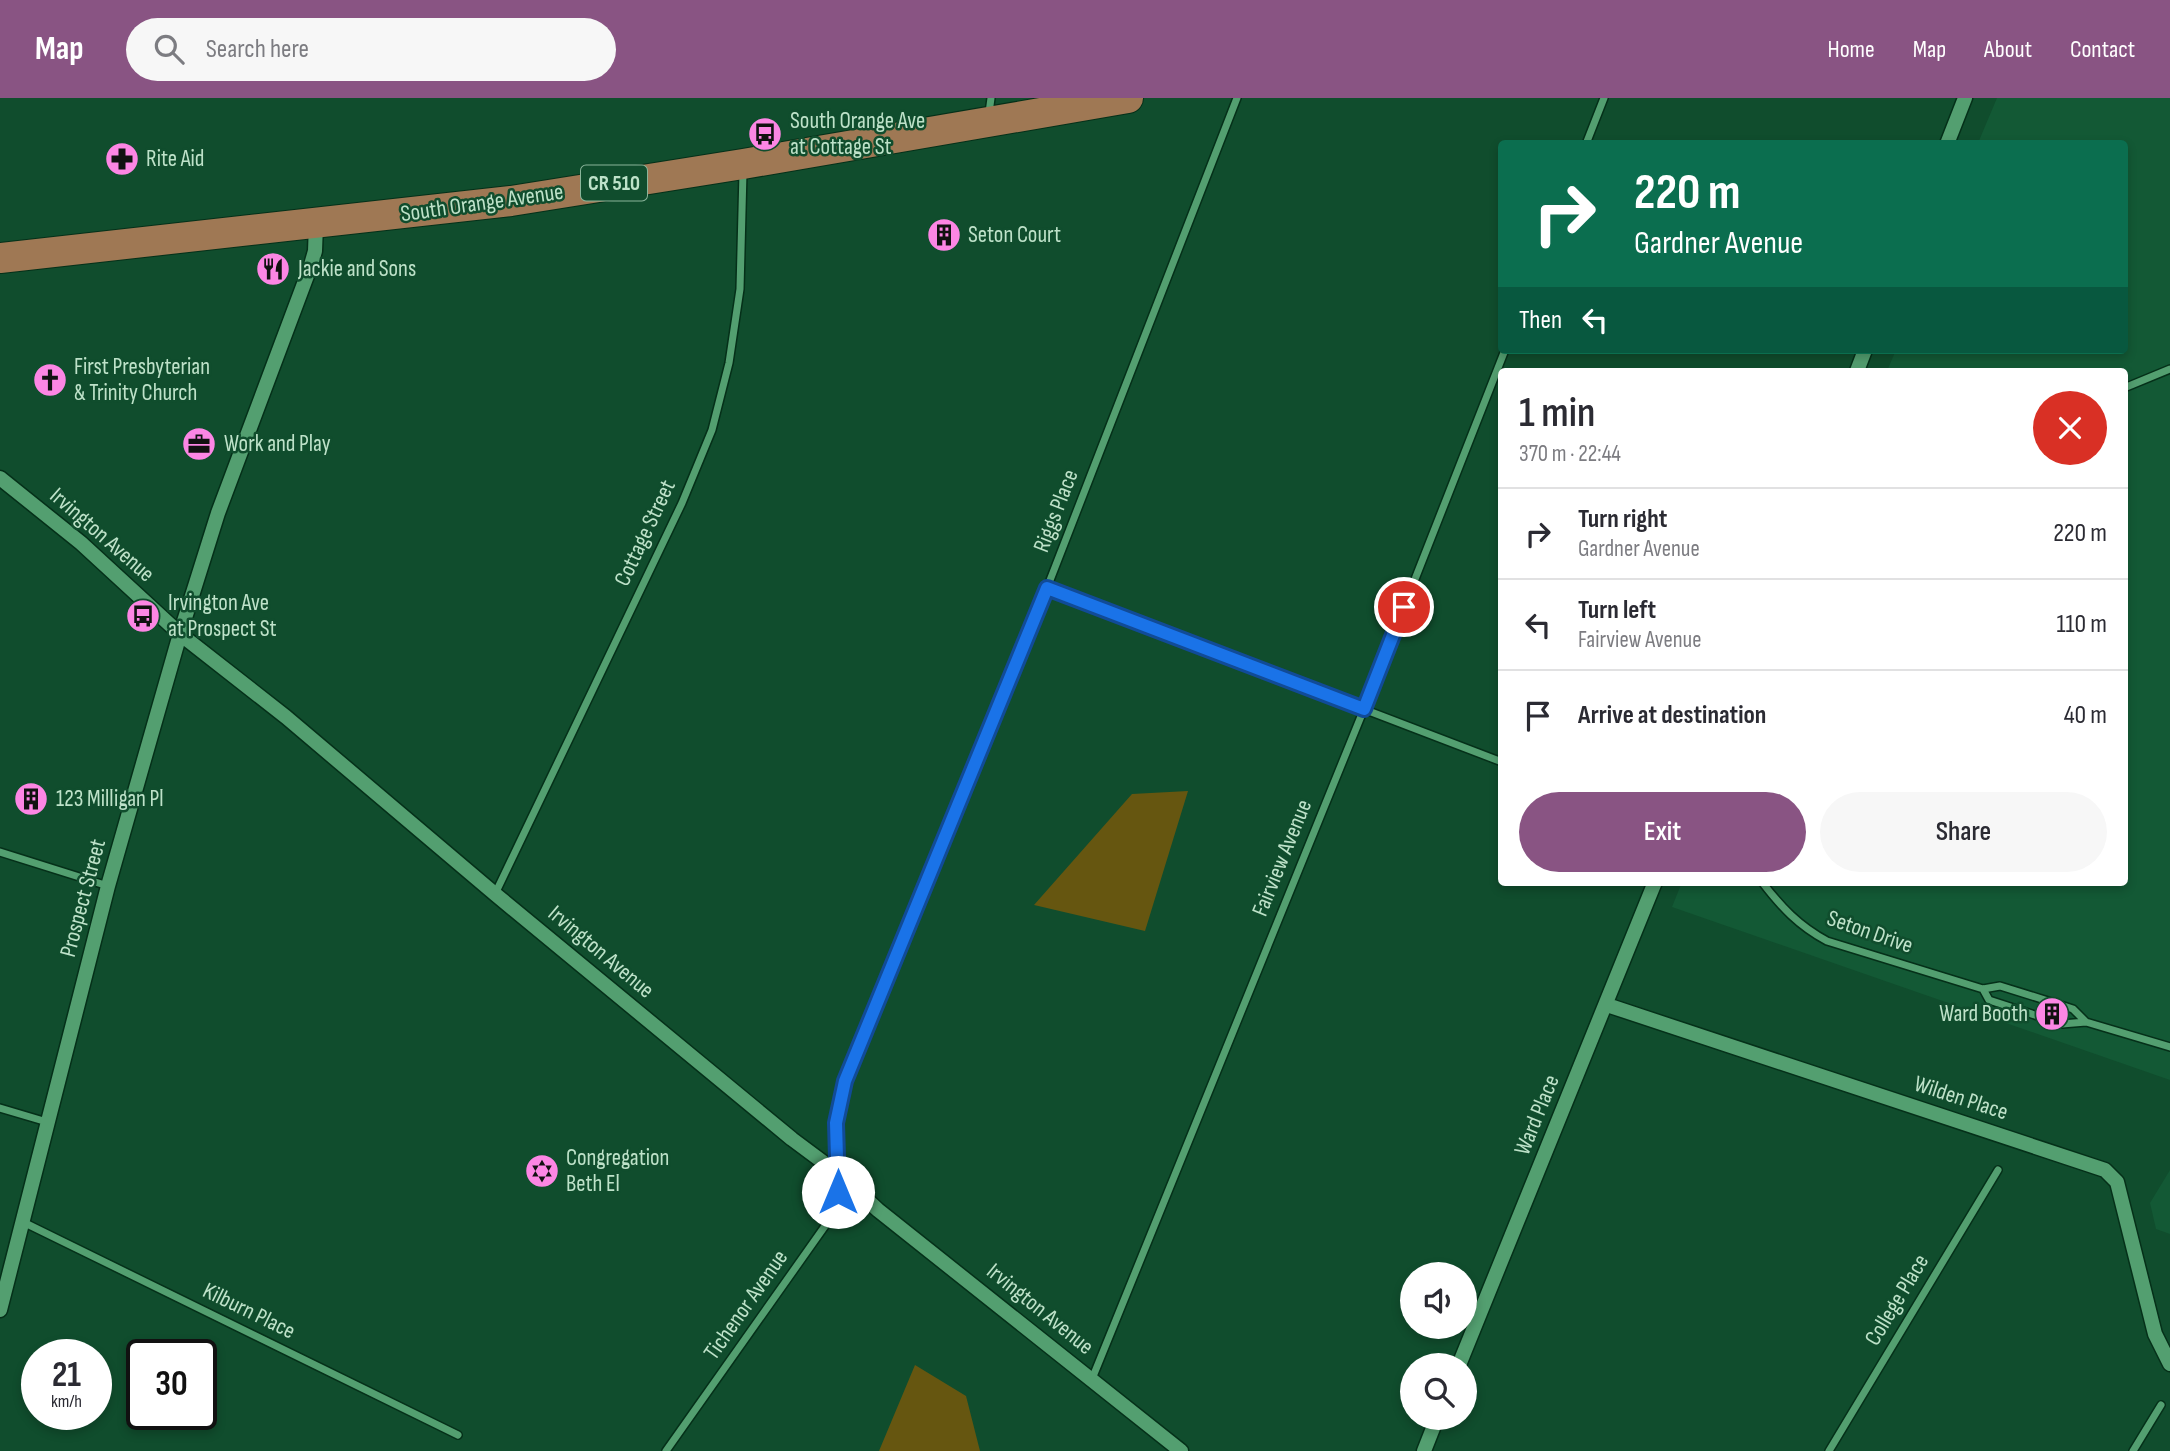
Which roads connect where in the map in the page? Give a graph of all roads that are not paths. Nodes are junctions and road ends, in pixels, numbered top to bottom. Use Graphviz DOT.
graph roads {
  1 [pos="1128,98"];
  2 [pos="1237,98"];
  3 [pos="1604,98"];
  4 [pos="1965,98"];
  5 [pos="989,109"];
  6 [pos="1588,140"];
  7 [pos="1949,140"];
  8 [pos="743,164"];
  9 [pos="316,224"];
  10 [pos="0,258"];
  11 [pos="1503,354"];
  12 [pos="2170,369"];
  13 [pos="2128,386"];
  14 [pos="0,478"];
  15 [pos="1047,588"];
  16 [pos="180,634"];
  17 [pos="1364,709"];
  18 [pos="1498,760"];
  19 [pos="0,852"];
  20 [pos="108,886"];
  21 [pos="1653,886"];
  22 [pos="1765,886"];
  23 [pos="495,894"];
  24 [pos="1983,989"];
  25 [pos="1607,1005"];
  26 [pos="2086,1022"];
  27 [pos="2170,1046"];
  28 [pos="0,1108"];
  29 [pos="47,1122"];
  30 [pos="1998,1170"];
  31 [pos="839,1174"];
  32 [pos="23,1222"];
  33 [pos="0,1310"];
  34 [pos="1464,1353"];
  35 [pos="2170,1364"];
  36 [pos="1092,1379"];
  37 [pos="2161,1405"];
  38 [pos="1432,1430"];
  39 [pos="458,1435"];
  40 [pos="666,1451"];
  41 [pos="1181,1451"];
  42 [pos="1424,1451"];
  43 [pos="1829,1451"];
  44 [pos="2133,1451"];
  1 -- 5 [label="main road, South Orange Avenue / CR 510"];
  2 -- 15 [label="street, Riggs Place"];
  3 -- 6 [label="street"];
  4 -- 7 [label="street"];
  5 -- 8 [label="main road, South Orange Avenue / CR 510"];
  8 -- 9 [label="main road, South Orange Avenue / CR 510"];
  8 -- 23 [label="street, Cottage Street"];
  9 -- 10 [label="main road, South Orange Avenue / CR 510"];
  9 -- 16 [label="street, Prospect Street"];
  11 -- 17 [label="street, Fairview Avenue"];
  12 -- 13 [label="street"];
  14 -- 16 [label="street, Irvington Avenue"];
  15 -- 17 [label="street"];
  15 -- 31 [label="street, Riggs Place"];
  16 -- 20 [label="street, Prospect Street"];
  16 -- 23 [label="street, Irvington Avenue"];
  17 -- 18 [label="street"];
  17 -- 36 [label="street, Fairview Avenue"];
  19 -- 20 [label="street"];
  20 -- 29 [label="street, Prospect Street"];
  21 -- 25 [label="street, Ward Place"];
  22 -- 24 [label="street, Seton Drive"];
  23 -- 31 [label="street, Irvington Avenue"];
  24 -- 26 [label="street, Seton Drive"];
  24 -- 26 [label="street, Seton Drive"];
  25 -- 34 [label="street, Ward Place"];
  25 -- 35 [label="street, Wilden Place"];
  26 -- 27 [label="street, Seton Drive"];
  28 -- 29 [label="street"];
  29 -- 32 [label="street, Prospect Street"];
  30 -- 43 [label="street, College Place"];
  31 -- 36 [label="street, Irvington Avenue"];
  31 -- 40 [label="street, Tichenor Avenue"];
  32 -- 33 [label="street, Prospect Street"];
  32 -- 39 [label="street, Kilburn Place"];
  36 -- 41 [label="street, Irvington Avenue"];
  37 -- 44 [label="street"];
  38 -- 42 [label="street"];
}
